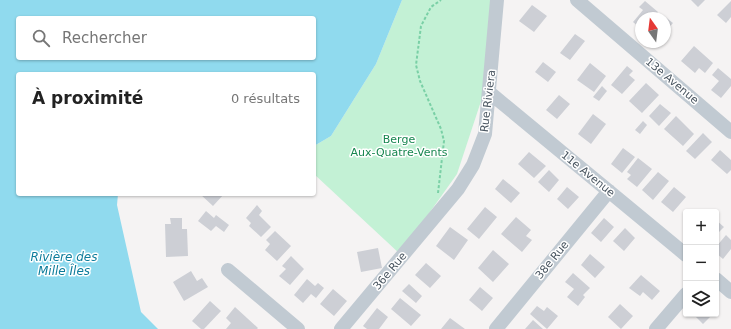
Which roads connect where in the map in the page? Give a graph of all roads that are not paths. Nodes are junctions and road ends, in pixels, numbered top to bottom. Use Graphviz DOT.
graph roads {
  1 [pos="497,0"];
  2 [pos="577,0"];
  3 [pos="490,93"];
  4 [pos="731,132"];
  5 [pos="609,191"];
  6 [pos="438,213"];
  7 [pos="683,253"];
  8 [pos="228,270"];
  9 [pos="718,281"];
  10 [pos="731,292"];
  11 [pos="683,298"];
  12 [pos="298,329"];
  13 [pos="341,329"];
  14 [pos="496,329"];
  15 [pos="656,329"];
  1 -- 3 [label="street, Rue Riviera"];
  2 -- 4 [label="street, 13e Avenue"];
  3 -- 5 [label="street, 11e Avenue"];
  3 -- 6 [label="street, Rue Riviera"];
  5 -- 7 [label="street, 11e Avenue"];
  5 -- 14 [label="street, 38e Rue"];
  6 -- 13 [label="street, 36e Rue"];
  8 -- 12 [label="street"];
  9 -- 10 [label="street"];
  11 -- 15 [label="street"];
}
